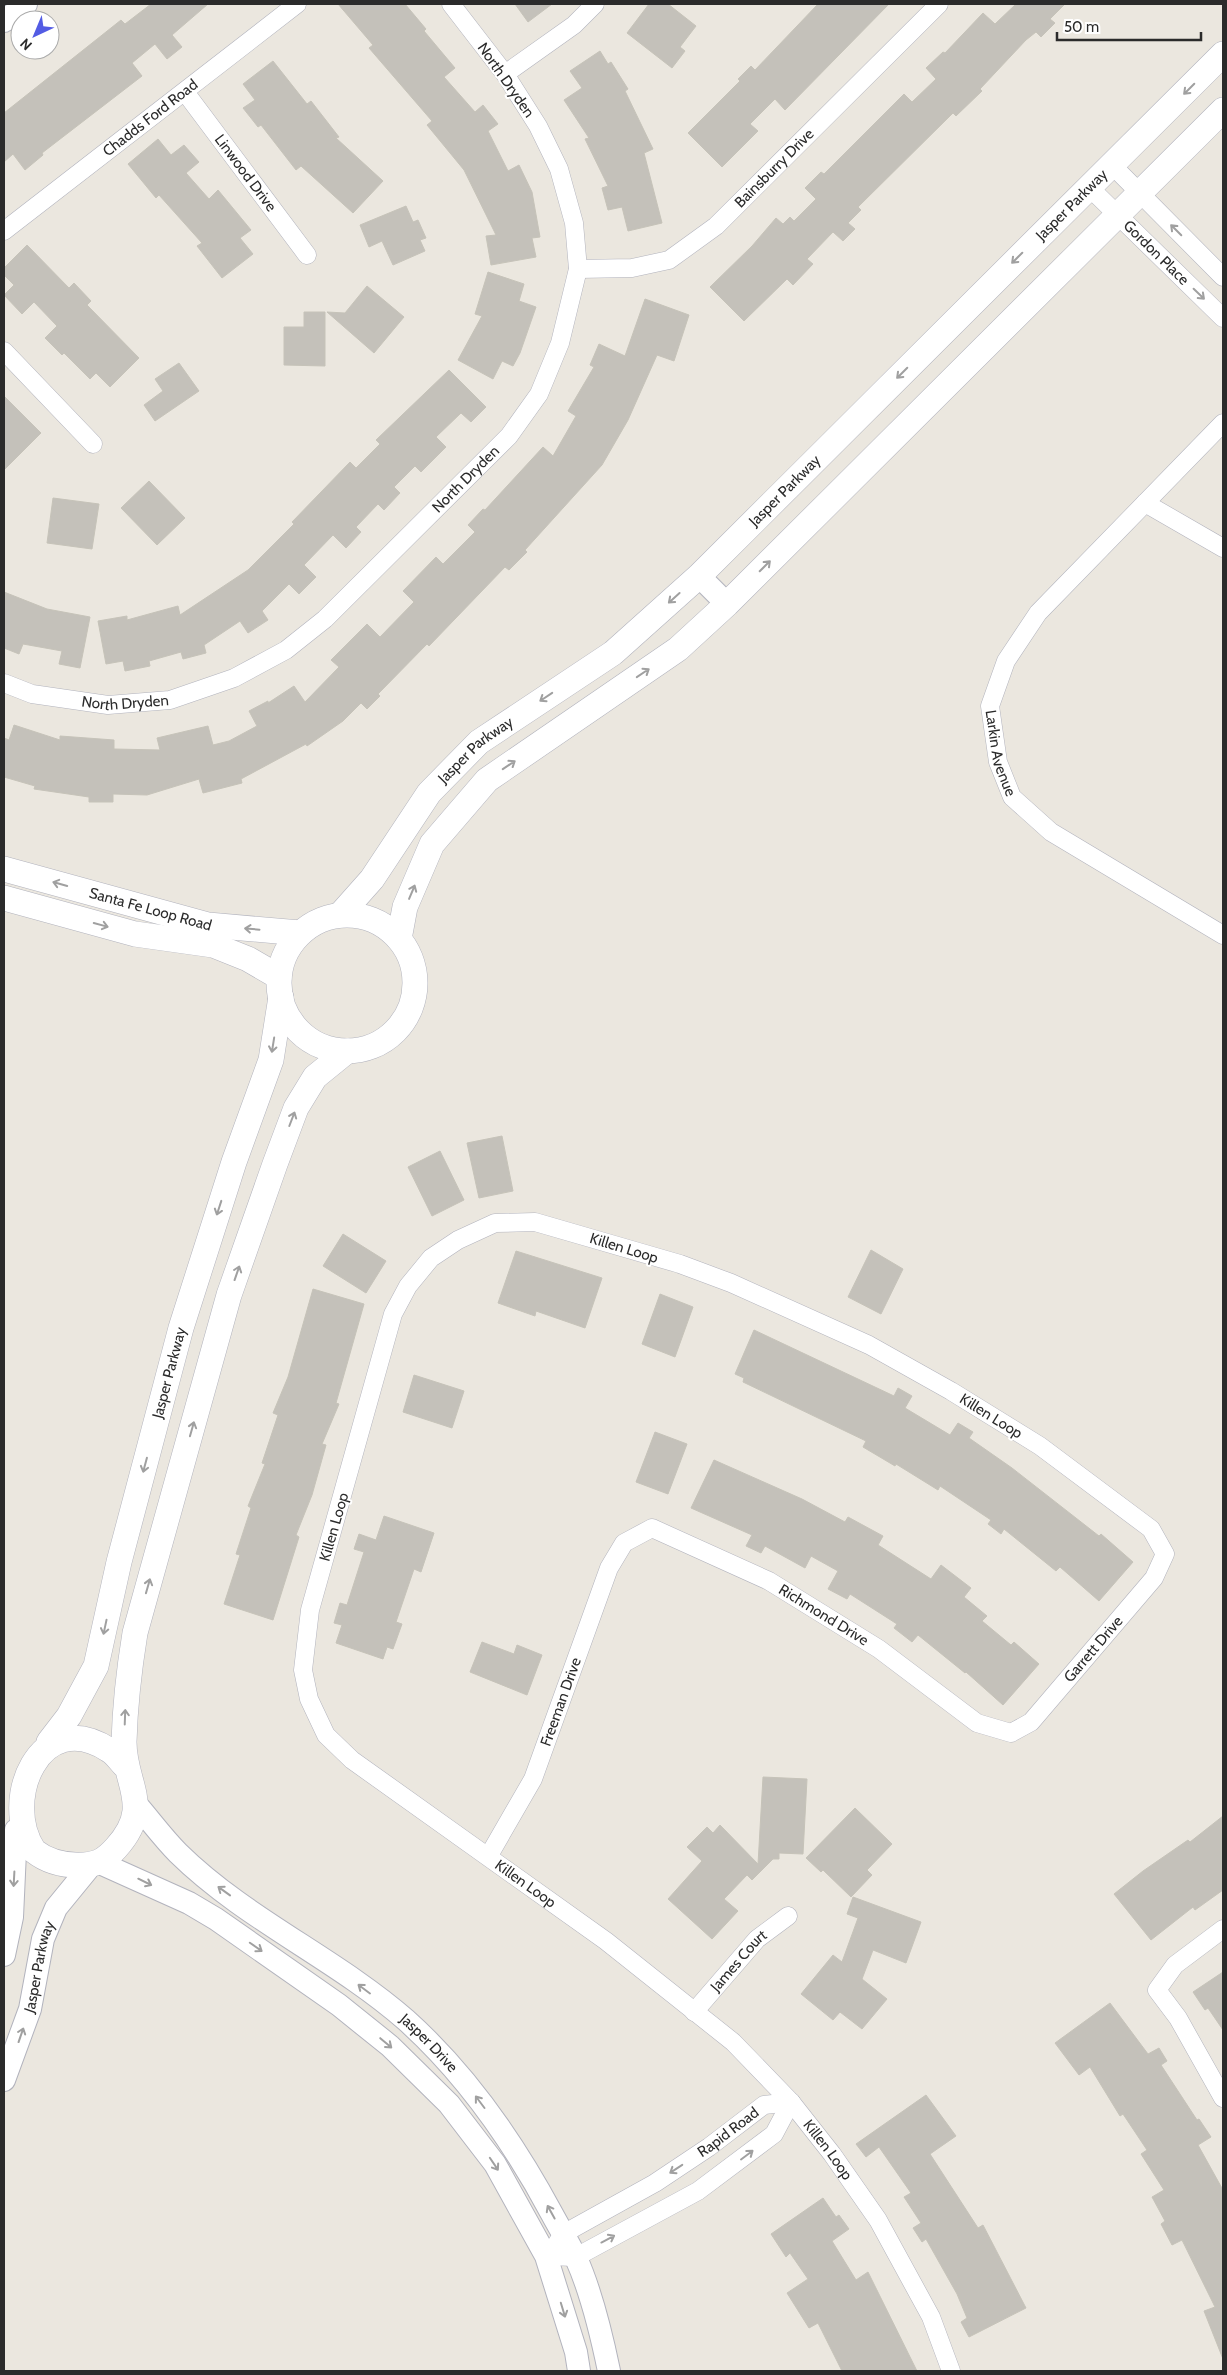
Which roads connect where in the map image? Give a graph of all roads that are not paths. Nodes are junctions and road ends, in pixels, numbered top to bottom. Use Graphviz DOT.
graph roads {
  1 [pos="26,4"];
  2 [pos="297,4"];
  3 [pos="451,4"];
  4 [pos="595,4"];
  5 [pos="939,4"];
  6 [pos="4,21"];
  7 [pos="1223,54"];
  8 [pos="506,74"];
  9 [pos="185,92"];
  10 [pos="1223,110"];
  11 [pos="1112,165"];
  12 [pos="1089,187"];
  13 [pos="1140,193"];
  14 [pos="1118,215"];
  15 [pos="4,232"];
  16 [pos="307,255"];
  17 [pos="578,269"];
  18 [pos="1223,276"];
  19 [pos="1223,318"];
  20 [pos="4,351"];
  21 [pos="1223,423"];
  22 [pos="93,444"];
  23 [pos="1146,503"];
  24 [pos="1223,548"];
  25 [pos="699,576"];
  26 [pos="727,604"];
  27 [pos="4,683"];
  28 [pos="4,869"];
  29 [pos="4,898"];
  30 [pos="340,915"];
  31 [pos="300,933"];
  32 [pos="1223,935"];
  33 [pos="399,938"];
  34 [pos="280,987"];
  35 [pos="347,1051"];
  36 [pos="624,1543"];
  37 [pos="1165,1554"];
  38 [pos="1011,1733"];
  39 [pos="49,1742"];
  40 [pos="125,1766"];
  41 [pos="136,1804"];
  42 [pos="16,1830"];
  43 [pos="488,1857"];
  44 [pos="96,1864"];
  45 [pos="788,1916"];
  46 [pos="1223,1930"];
  47 [pos="4,1955"];
  48 [pos="694,2012"];
  49 [pos="4,2080"];
  50 [pos="1223,2098"];
  51 [pos="791,2102"];
  52 [pos="563,2234"];
  53 [pos="546,2256"];
  54 [pos="576,2257"];
  55 [pos="579,2371"];
  56 [pos="609,2371"];
  57 [pos="951,2371"];
  1 -- 6 [label="street"];
  2 -- 9 [label="street, Chadds Ford Road"];
  3 -- 8 [label="street, North Dryden"];
  4 -- 8 [label="street"];
  5 -- 17 [label="street, Bainsburry Drive"];
  7 -- 11 [label="main road, Jasper Parkway, one-way"];
  8 -- 17 [label="street, North Dryden"];
  9 -- 15 [label="street, Chadds Ford Road"];
  9 -- 16 [label="street, Linwood Drive"];
  10 -- 13 [label="main road, Jasper Parkway"];
  11 -- 12 [label="main road, Jasper Parkway"];
  11 -- 13 [label="street, Gordon Place"];
  12 -- 14 [label="street, Gordon Place"];
  12 -- 25 [label="main road, Jasper Parkway, one-way"];
  13 -- 14 [label="main road, Jasper Parkway"];
  18 -- 13 [label="street, Gordon Place, one-way"];
  14 -- 19 [label="street, Gordon Place, one-way"];
  26 -- 14 [label="main road, Jasper Parkway, one-way"];
  17 -- 27 [label="street, North Dryden"];
  20 -- 22 [label="street"];
  21 -- 23 [label="street, Larkin Avenue"];
  23 -- 24 [label="street"];
  23 -- 32 [label="street, Larkin Avenue"];
  25 -- 26 [label="street"];
  25 -- 30 [label="main road, Jasper Parkway, one-way"];
  33 -- 26 [label="main road, Jasper Parkway, one-way"];
  31 -- 28 [label="main road, Santa Fe Loop Road, one-way"];
  29 -- 34 [label="main road, Santa Fe Loop Road, one-way"];
  30 -- 31 [label="main road"];
  30 -- 33 [label="main road"];
  31 -- 34 [label="main road"];
  33 -- 35 [label="main road"];
  34 -- 35 [label="main road"];
  34 -- 39 [label="main road, Jasper Parkway, one-way"];
  40 -- 35 [label="main road, one-way"];
  36 -- 38 [label="street, Richmond Drive"];
  36 -- 43 [label="street, Freeman Drive"];
  37 -- 38 [label="street, Garrett Drive"];
  37 -- 43 [label="street, Killen Loop"];
  39 -- 40 [label="main road"];
  39 -- 42 [label="main road"];
  40 -- 41 [label="main road"];
  41 -- 44 [label="main road"];
  52 -- 41 [label="street, Jasper Drive, one-way"];
  42 -- 44 [label="main road"];
  42 -- 47 [label="street, one-way"];
  43 -- 48 [label="street, Killen Loop"];
  49 -- 44 [label="street, Jasper Parkway, one-way"];
  44 -- 53 [label="street, Jasper Drive, one-way"];
  45 -- 48 [label="street, James Court"];
  46 -- 50 [label="street"];
  48 -- 51 [label="street, Killen Loop"];
  51 -- 52 [label="street, Rapid Road, one-way"];
  54 -- 51 [label="street, Rapid Road, one-way"];
  51 -- 57 [label="street, Killen Loop"];
  52 -- 53 [label="street, Rapid Road"];
  52 -- 54 [label="street, Jasper Drive"];
  53 -- 54 [label="street"];
  53 -- 55 [label="street, Jasper Drive, one-way"];
  54 -- 56 [label="street, Jasper Drive"];
}
